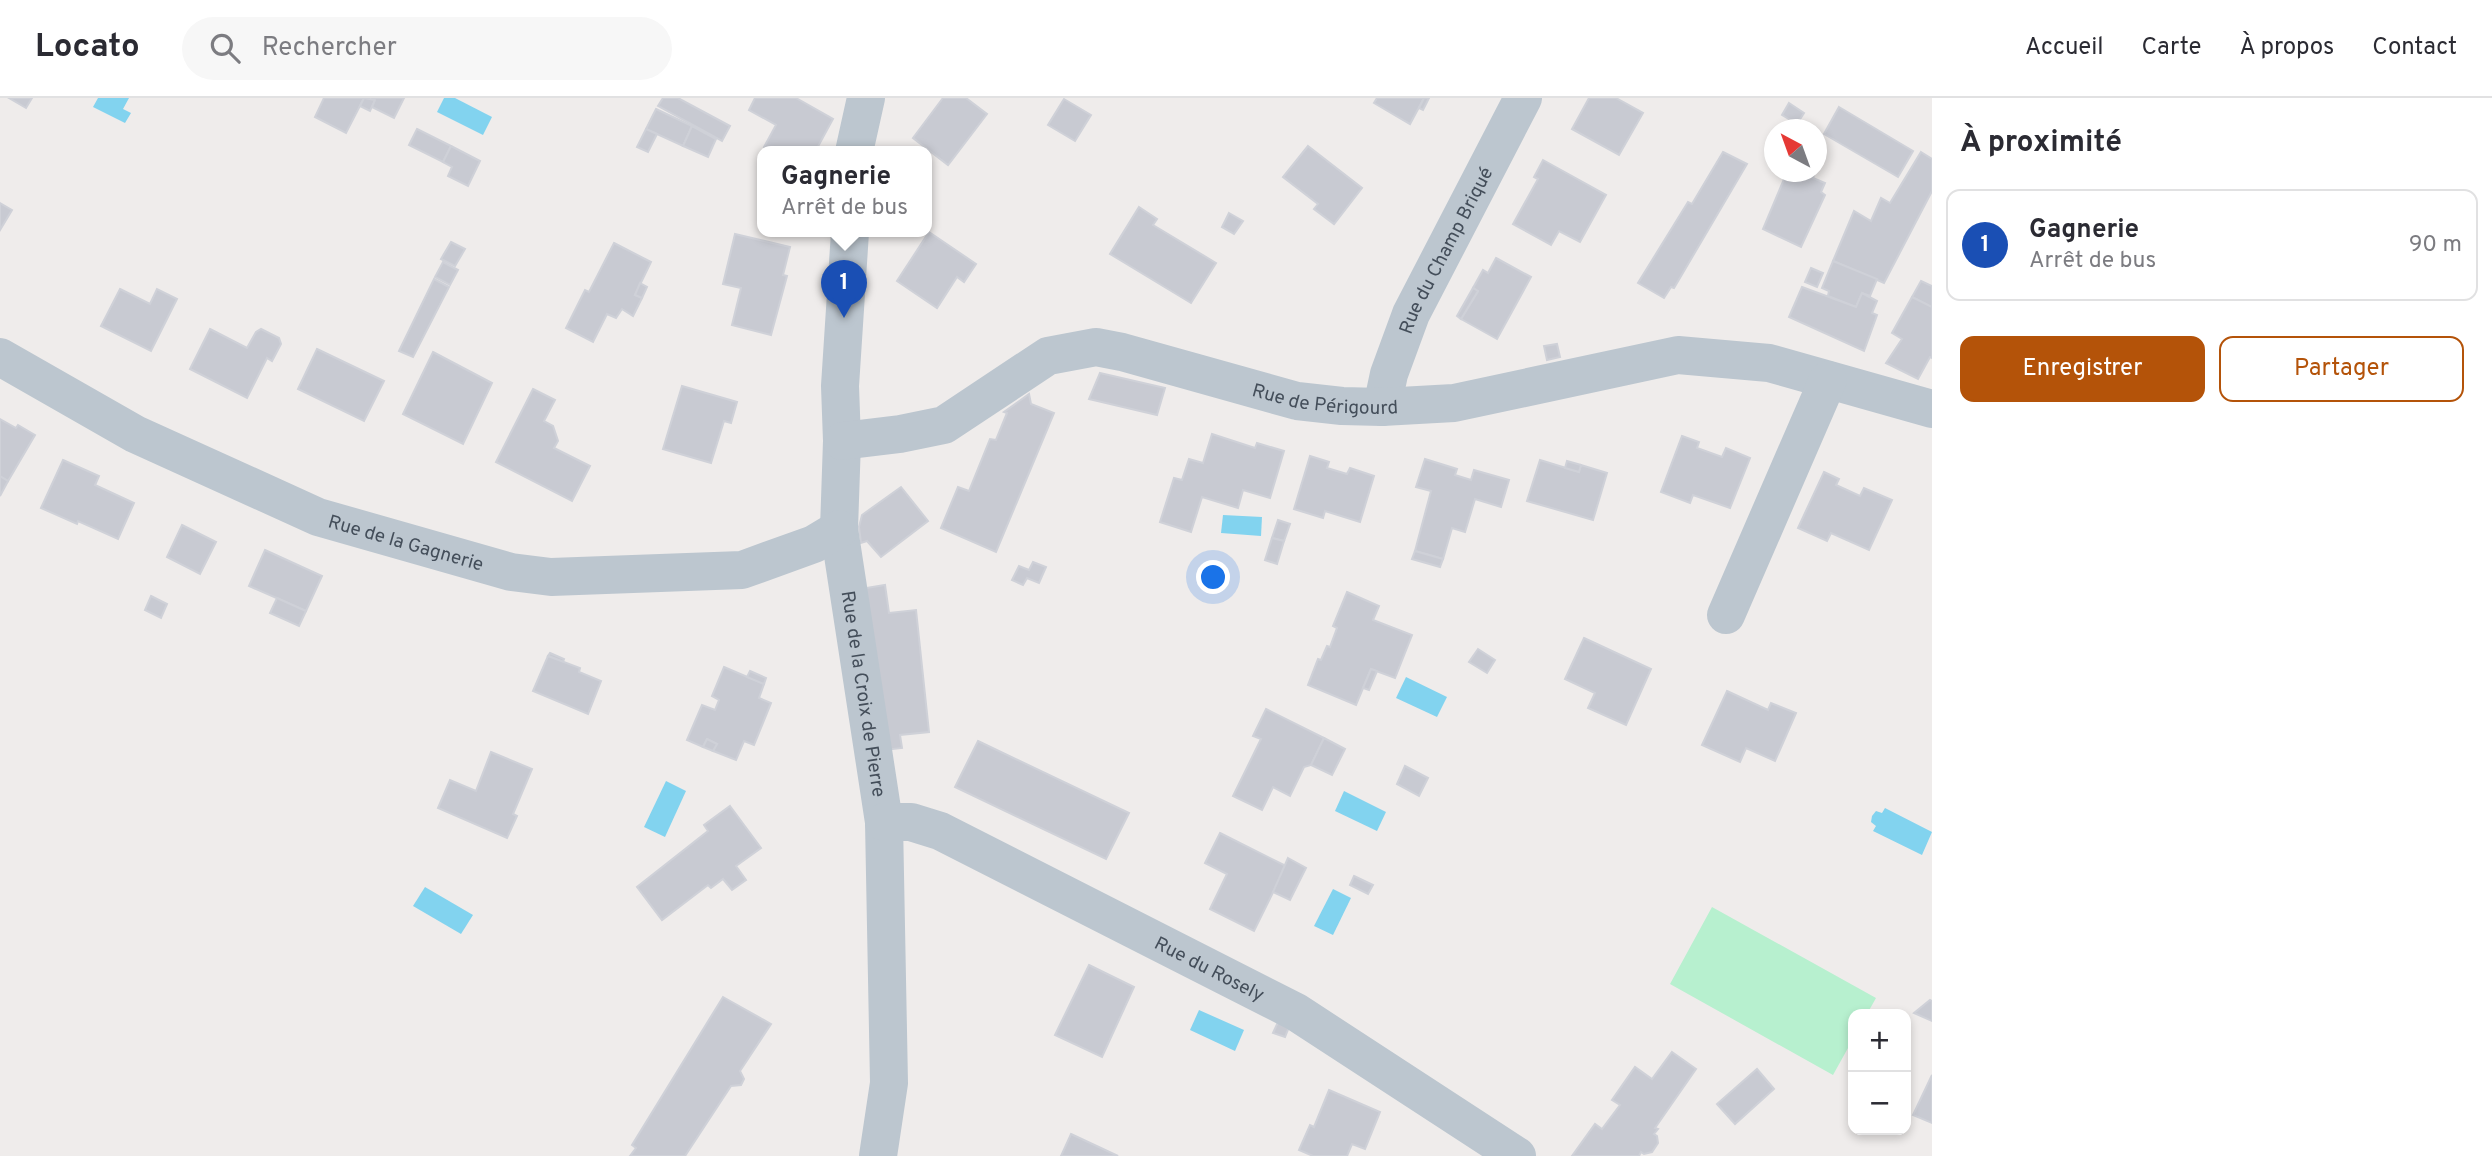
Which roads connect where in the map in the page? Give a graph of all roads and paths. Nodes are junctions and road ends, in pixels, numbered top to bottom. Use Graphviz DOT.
graph roads {
  1 [pos="866,98"];
  2 [pos="1523,98"];
  3 [pos="855,146"];
  4 [pos="850,237"];
  5 [pos="0,357"];
  6 [pos="1828,380"];
  7 [pos="1382,407"];
  8 [pos="1932,409"];
  9 [pos="842,441"];
  10 [pos="839,529"];
  11 [pos="1726,615"];
  12 [pos="884,822"];
  13 [pos="878,1156"];
  14 [pos="1517,1156"];
  1 -- 3 [label="street"];
  2 -- 7 [label="street, Rue du Champ Briqué"];
  4 -- 9 [label="street, Rue de la Croix de Pierre"];
  5 -- 10 [label="street, Rue de la Gagnerie"];
  6 -- 7 [label="street, Rue de Périgourd"];
  6 -- 8 [label="street, Rue de Périgourd"];
  6 -- 11 [label="street"];
  7 -- 9 [label="street, Rue de Périgourd"];
  9 -- 10 [label="street, Rue de la Croix de Pierre"];
  10 -- 12 [label="street, Rue de la Croix de Pierre"];
  12 -- 13 [label="street, Rue de la Croix de Pierre"];
  12 -- 14 [label="street, Rue du Rosely"];
}
